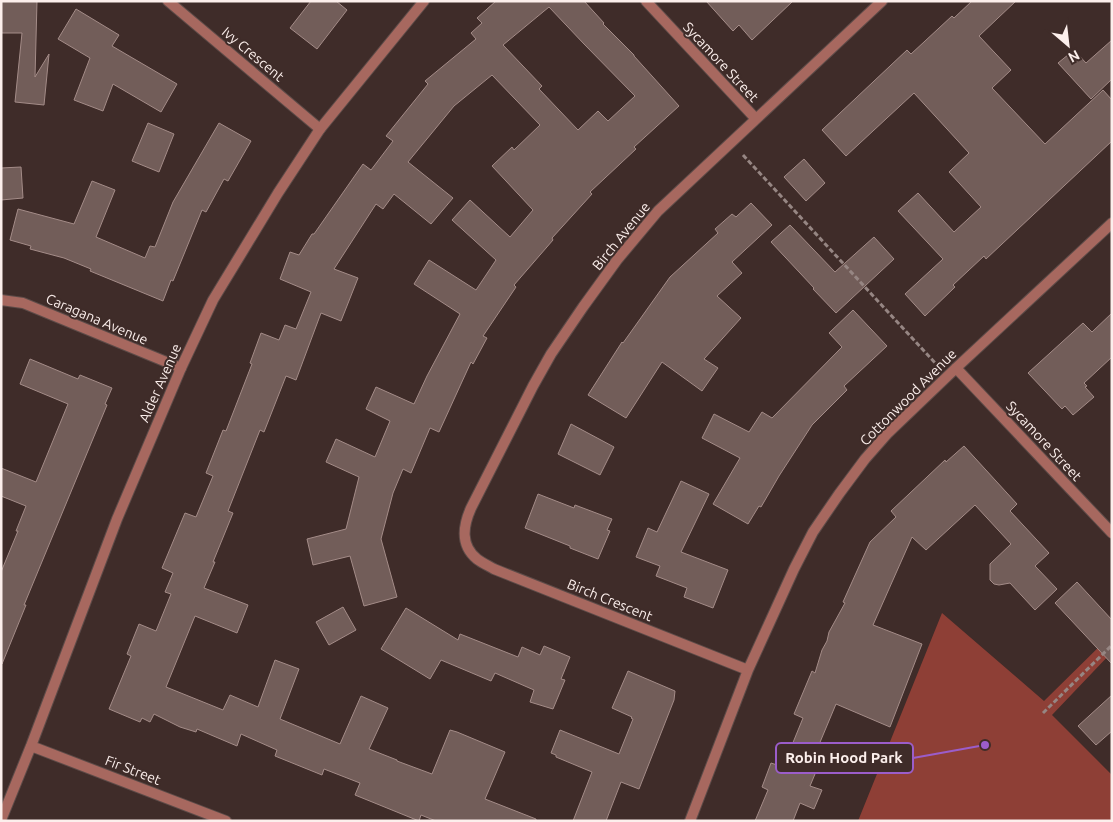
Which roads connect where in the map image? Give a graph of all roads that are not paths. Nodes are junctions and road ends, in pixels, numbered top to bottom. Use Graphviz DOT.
graph roads {
  1 [pos="168,1"];
  2 [pos="424,1"];
  3 [pos="646,1"];
  4 [pos="882,1"];
  5 [pos="756,119"];
  6 [pos="320,129"];
  7 [pos="1112,223"];
  8 [pos="1,300"];
  9 [pos="181,368"];
  10 [pos="956,368"];
  11 [pos="1112,533"];
  12 [pos="467,547"];
  13 [pos="748,670"];
  14 [pos="31,746"];
  15 [pos="1,820"];
  16 [pos="226,821"];
  17 [pos="690,821"];
  1 -- 6 [label="street, Ivy Crescent"];
  2 -- 6 [label="street, Alder Avenue"];
  3 -- 5 [label="street, Sycamore Street"];
  4 -- 5 [label="street, Birch Avenue"];
  5 -- 12 [label="street, Birch Avenue"];
  6 -- 9 [label="street, Alder Avenue"];
  7 -- 10 [label="street, Cottonwood Avenue"];
  8 -- 9 [label="street, Caragana Avenue"];
  9 -- 14 [label="street, Alder Avenue"];
  10 -- 11 [label="street, Sycamore Street"];
  10 -- 13 [label="street, Cottonwood Avenue"];
  12 -- 13 [label="street, Birch Crescent"];
  13 -- 17 [label="street, Cottonwood Avenue"];
  14 -- 15 [label="street, Alder Avenue"];
  14 -- 16 [label="street, Fir Street"];
}
